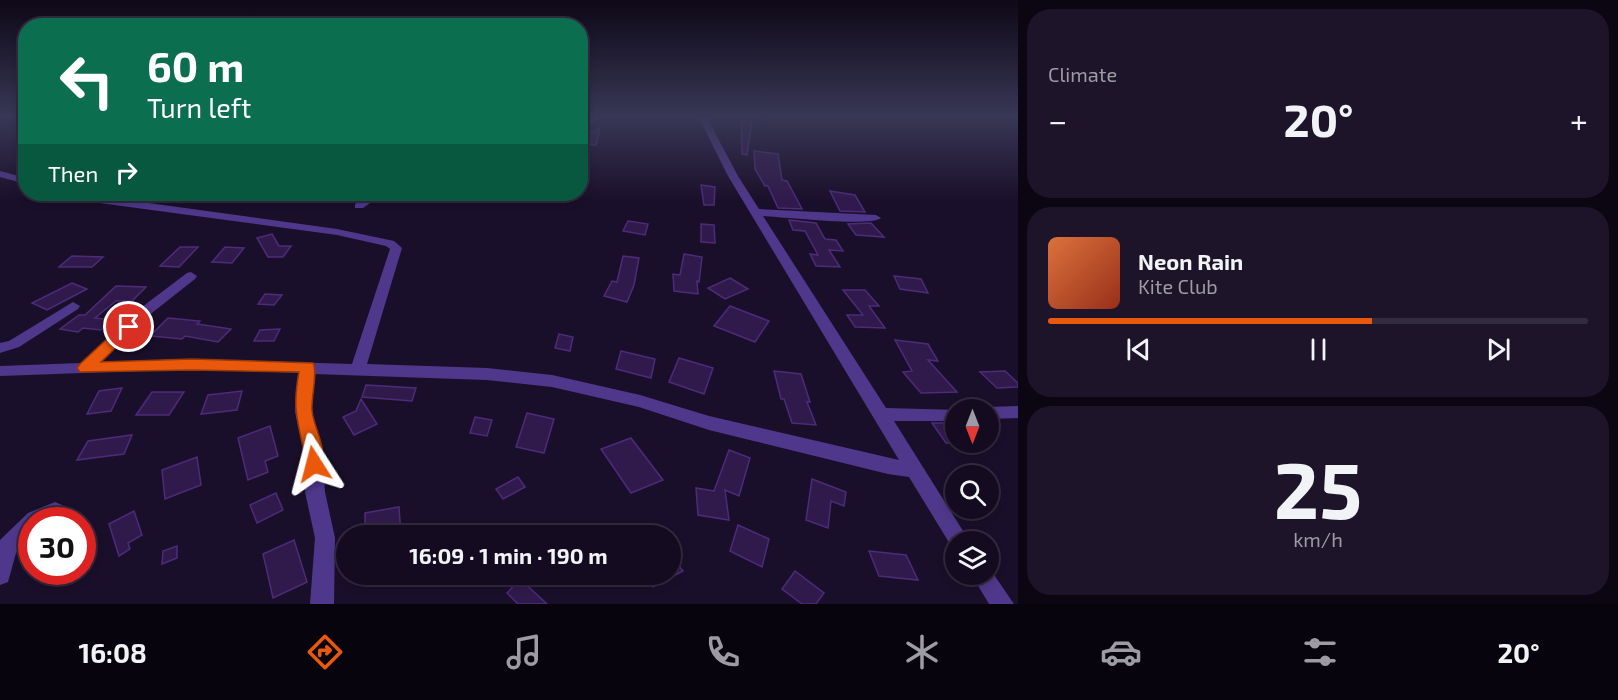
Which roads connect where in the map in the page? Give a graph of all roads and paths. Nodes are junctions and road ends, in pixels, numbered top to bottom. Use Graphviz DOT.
graph roads {
  1 [pos="718,144"];
  2 [pos="0,174"];
  3 [pos="18,179"];
  4 [pos="107,201"];
  5 [pos="367,201"];
  6 [pos="359,206"];
  7 [pos="755,212"];
  8 [pos="876,218"];
  9 [pos="191,276"];
  10 [pos="73,306"];
  11 [pos="0,348"];
  12 [pos="308,367"];
  13 [pos="85,368"];
  14 [pos="358,369"];
  15 [pos="0,371"];
  16 [pos="1018,412"];
  17 [pos="999,413"];
  18 [pos="882,414"];
  19 [pos="945,415"];
  20 [pos="917,470"];
  21 [pos="953,531"];
  22 [pos="18,537"];
  23 [pos="0,574"];
  24 [pos="989,585"];
  25 [pos="322,604"];
  26 [pos="1002,604"];
  1 -- 7 [label="street"];
  2 -- 3 [label="street"];
  4 -- 14 [label="street"];
  5 -- 6 [label="street"];
  7 -- 8 [label="street"];
  7 -- 18 [label="street"];
  9 -- 13 [label="street"];
  10 -- 11 [label="street"];
  12 -- 13 [label="street"];
  12 -- 14 [label="street"];
  12 -- 25 [label="street"];
  13 -- 15 [label="street"];
  14 -- 20 [label="street"];
  16 -- 17 [label="street"];
  18 -- 19 [label="street"];
  18 -- 20 [label="street"];
  20 -- 21 [label="street"];
  22 -- 23 [label="street"];
  24 -- 26 [label="street"];
}
